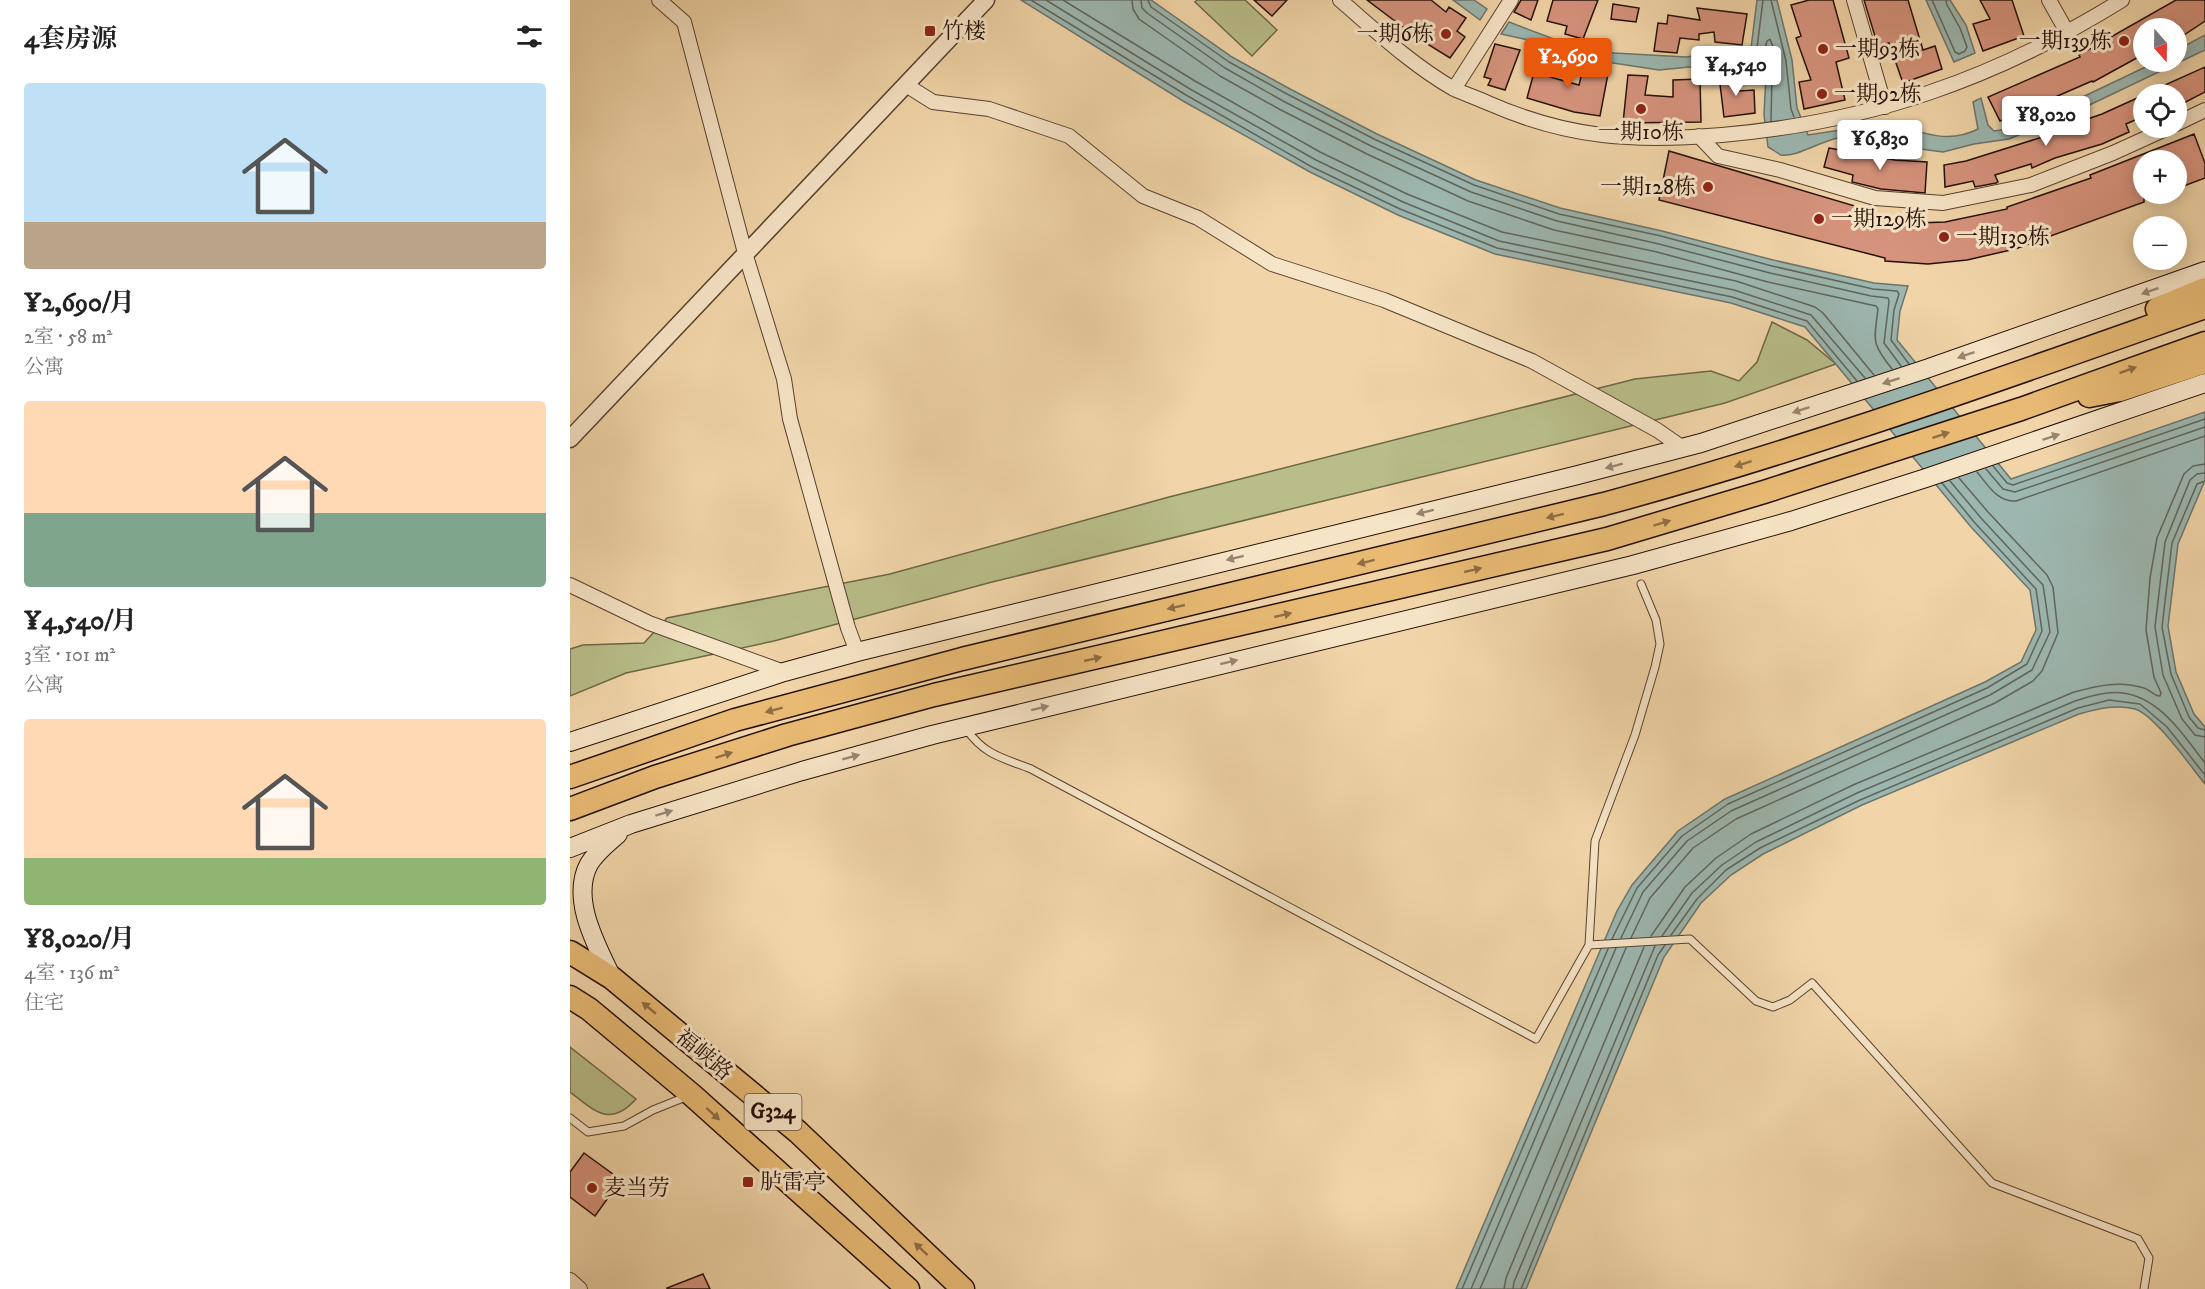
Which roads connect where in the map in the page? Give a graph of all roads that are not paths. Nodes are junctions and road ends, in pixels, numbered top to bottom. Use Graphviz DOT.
graph roads {
  1 [pos="659,0"];
  2 [pos="986,0"];
  3 [pos="1340,0"];
  4 [pos="1511,0"];
  5 [pos="1854,0"];
  6 [pos="2049,0"];
  7 [pos="2121,0"];
  8 [pos="2067,32"];
  9 [pos="906,85"];
  10 [pos="1454,89"];
  11 [pos="1885,107"];
  12 [pos="2205,110"];
  13 [pos="2187,119"];
  14 [pos="1699,136"];
  15 [pos="2146,138"];
  16 [pos="745,253"];
  17 [pos="2205,271"];
  18 [pos="2205,289"];
  19 [pos="2205,307"];
  20 [pos="2205,343"];
  21 [pos="2205,362"];
  22 [pos="2205,383"];
  23 [pos="1948,397"];
  24 [pos="2031,405"];
  25 [pos="570,439"];
  26 [pos="1683,448"];
  27 [pos="1641,584"];
  28 [pos="570,585"];
  29 [pos="857,652"];
  30 [pos="784,672"];
  31 [pos="965,727"];
  32 [pos="570,742"];
  33 [pos="570,777"];
  34 [pos="570,809"];
  35 [pos="631,824"];
  36 [pos="570,848"];
  37 [pos="1589,945"];
  38 [pos="570,952"];
  39 [pos="612,978"];
  40 [pos="570,997"];
  41 [pos="692,1095"];
  42 [pos="570,1118"];
  43 [pos="570,1280"];
  44 [pos="580,1289"];
  45 [pos="908,1289"];
  46 [pos="963,1289"];
  47 [pos="2144,1289"];
  1 -- 16 [label="street"];
  2 -- 9 [label="street"];
  3 -- 10 [label="street"];
  4 -- 10 [label="street"];
  5 -- 11 [label="street"];
  6 -- 8 [label="street"];
  7 -- 8 [label="street"];
  8 -- 11 [label="street"];
  9 -- 16 [label="street"];
  9 -- 26 [label="street"];
  10 -- 14 [label="street"];
  11 -- 14 [label="street"];
  12 -- 13 [label="street"];
  14 -- 15 [label="street"];
  16 -- 25 [label="street"];
  16 -- 29 [label="street"];
  17 -- 26 [label="main road, one-way"];
  18 -- 23 [label="highway"];
  19 -- 23 [label="highway"];
  24 -- 20 [label="highway, one-way"];
  21 -- 24 [label="highway"];
  31 -- 22 [label="main road, one-way"];
  23 -- 33 [label="highway, one-way"];
  34 -- 24 [label="highway, one-way"];
  26 -- 29 [label="main road, one-way"];
  27 -- 37 [label="lane"];
  28 -- 30 [label="street"];
  29 -- 30 [label="main road"];
  30 -- 32 [label="main road"];
  35 -- 31 [label="main road, one-way"];
  31 -- 37 [label="lane"];
  35 -- 36 [label="main road"];
  35 -- 39 [label="main road"];
  37 -- 47 [label="lane"];
  38 -- 39 [label="highway, 福峡路 / G324"];
  46 -- 39 [label="highway, 福峡路 / G324, one-way"];
  40 -- 41 [label="highway, 福峡路 / G324"];
  41 -- 42 [label="lane"];
  41 -- 45 [label="highway, 福峡路 / G324, one-way"];
  43 -- 44 [label="street"];
}
